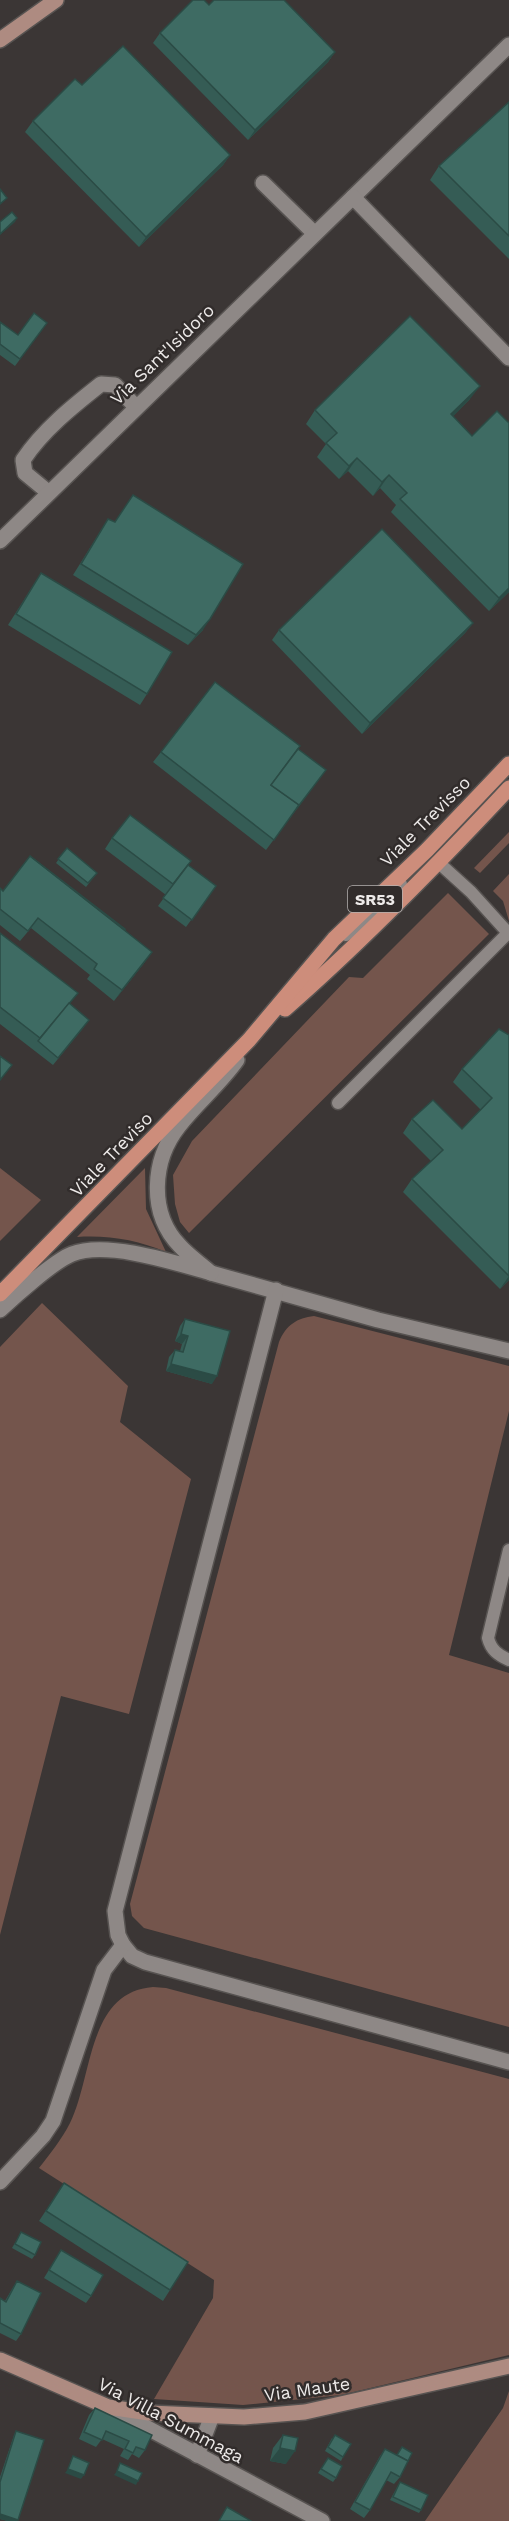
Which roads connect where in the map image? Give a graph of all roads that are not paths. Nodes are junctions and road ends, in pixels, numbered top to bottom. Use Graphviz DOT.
graph roads {
  1 [pos="56,0"];
  2 [pos="0,40"];
  3 [pos="509,45"];
  4 [pos="262,183"];
  5 [pos="352,197"];
  6 [pos="314,233"];
  7 [pos="509,358"];
  8 [pos="136,407"];
  9 [pos="48,492"];
  10 [pos="0,541"];
  11 [pos="509,764"];
  12 [pos="494,779"];
  13 [pos="509,788"];
  14 [pos="439,863"];
  15 [pos="508,934"];
  16 [pos="334,939"];
  17 [pos="249,1040"];
  18 [pos="338,1103"];
  19 [pos="212,1273"];
  20 [pos="276,1290"];
  21 [pos="0,1294"];
  22 [pos="0,1310"];
  23 [pos="509,1351"];
  24 [pos="509,1550"];
  25 [pos="509,1660"];
  26 [pos="123,1945"];
  27 [pos="509,2062"];
  28 [pos="0,2182"];
  29 [pos="0,2360"];
  30 [pos="509,2366"];
  31 [pos="108,2407"];
  32 [pos="212,2416"];
  33 [pos="197,2455"];
  34 [pos="322,2521"];
  1 -- 2 [label="street"];
  3 -- 5 [label="street, Via Sant'Isidoro"];
  4 -- 6 [label="street"];
  5 -- 6 [label="street, Via Sant'Isidoro"];
  5 -- 7 [label="street"];
  6 -- 8 [label="street, Via Sant'Isidoro"];
  8 -- 9 [label="street, Via Sant'Isidoro"];
  8 -- 9 [label="street"];
  9 -- 10 [label="street, Via Sant'Isidoro"];
  11 -- 12 [label="main road, Viale Trevisso / SR53"];
  12 -- 14 [label="lane"];
  12 -- 16 [label="main road, Viale Trevisso / SR53"];
  13 -- 14 [label="main road"];
  14 -- 15 [label="lane"];
  14 -- 16 [label="lane"];
  14 -- 17 [label="main road"];
  15 -- 18 [label="lane"];
  16 -- 17 [label="main road, Viale Trevisso / SR53"];
  17 -- 19 [label="street"];
  17 -- 21 [label="main road, Viale Treviso / SR53"];
  19 -- 20 [label="street"];
  19 -- 22 [label="street"];
  20 -- 23 [label="street"];
  20 -- 26 [label="street"];
  24 -- 25 [label="lane"];
  26 -- 27 [label="street"];
  26 -- 28 [label="street"];
  29 -- 31 [label="street, Via Villa Summaga"];
  30 -- 32 [label="street, Via Maute"];
  31 -- 32 [label="street, Via Maute"];
  31 -- 33 [label="street, Via Villa Summaga"];
  32 -- 33 [label="street"];
  33 -- 34 [label="street, Via Villa Summaga"];
}
